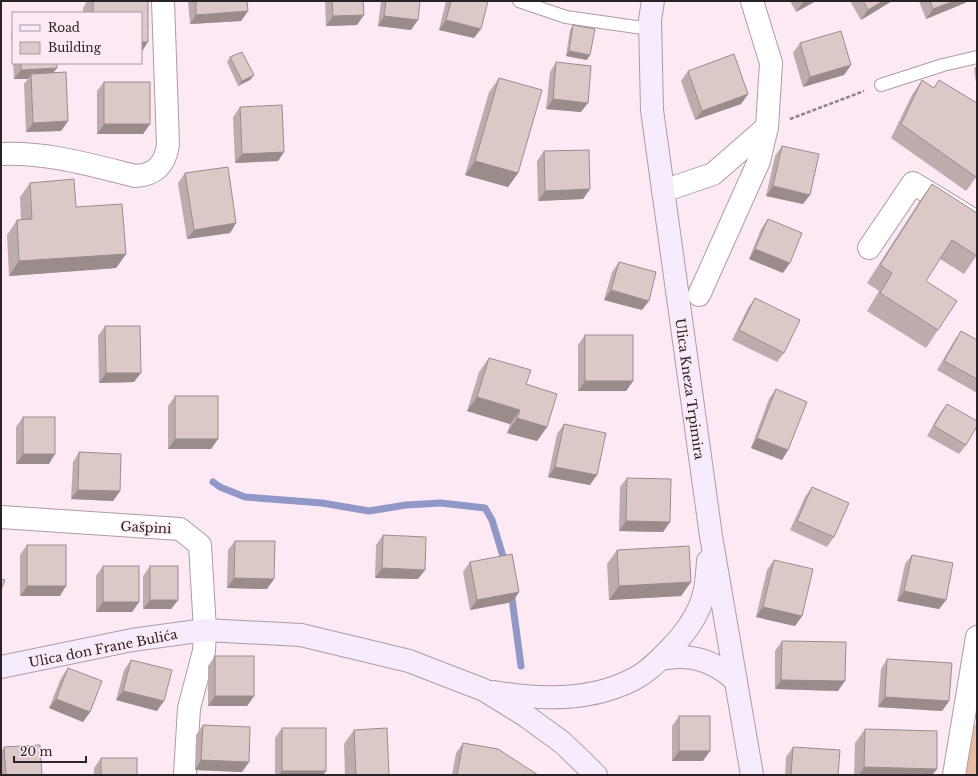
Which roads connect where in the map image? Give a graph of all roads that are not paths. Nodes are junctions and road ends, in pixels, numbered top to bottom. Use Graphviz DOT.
graph roads {
  1 [pos="162,1"];
  2 [pos="518,1"];
  3 [pos="653,1"];
  4 [pos="752,1"];
  5 [pos="650,29"];
  6 [pos="977,57"];
  7 [pos="881,85"];
  8 [pos="767,127"];
  9 [pos="1,154"];
  10 [pos="663,191"];
  11 [pos="977,222"];
  12 [pos="869,248"];
  13 [pos="699,295"];
  14 [pos="1,517"];
  15 [pos="711,536"];
  16 [pos="205,630"];
  17 [pos="977,638"];
  18 [pos="661,659"];
  19 [pos="1,667"];
  20 [pos="736,681"];
  21 [pos="484,690"];
  22 [pos="185,775"];
  23 [pos="596,775"];
  24 [pos="752,775"];
  25 [pos="954,775"];
  1 -- 9 [label="street"];
  2 -- 5 [label="lane"];
  3 -- 5 [label="street, Ulica Kneza Trpimira"];
  4 -- 8 [label="street"];
  5 -- 10 [label="street, Ulica Kneza Trpimira"];
  6 -- 7 [label="lane"];
  8 -- 10 [label="street"];
  8 -- 13 [label="street"];
  10 -- 15 [label="street, Ulica Kneza Trpimira"];
  11 -- 12 [label="street"];
  14 -- 16 [label="street, Gašpini"];
  15 -- 18 [label="street, Ulica don Frane Bulića"];
  15 -- 20 [label="street, Ulica Kneza Trpimira"];
  16 -- 19 [label="street, Ulica don Frane Bulića"];
  16 -- 21 [label="street, Ulica don Frane Bulića"];
  16 -- 22 [label="street"];
  17 -- 25 [label="street"];
  18 -- 20 [label="street"];
  18 -- 21 [label="street, Ulica don Frane Bulića"];
  20 -- 24 [label="street, Ulica Kneza Trpimira"];
  21 -- 23 [label="street, Ulica don Frane Bulića"];
}
